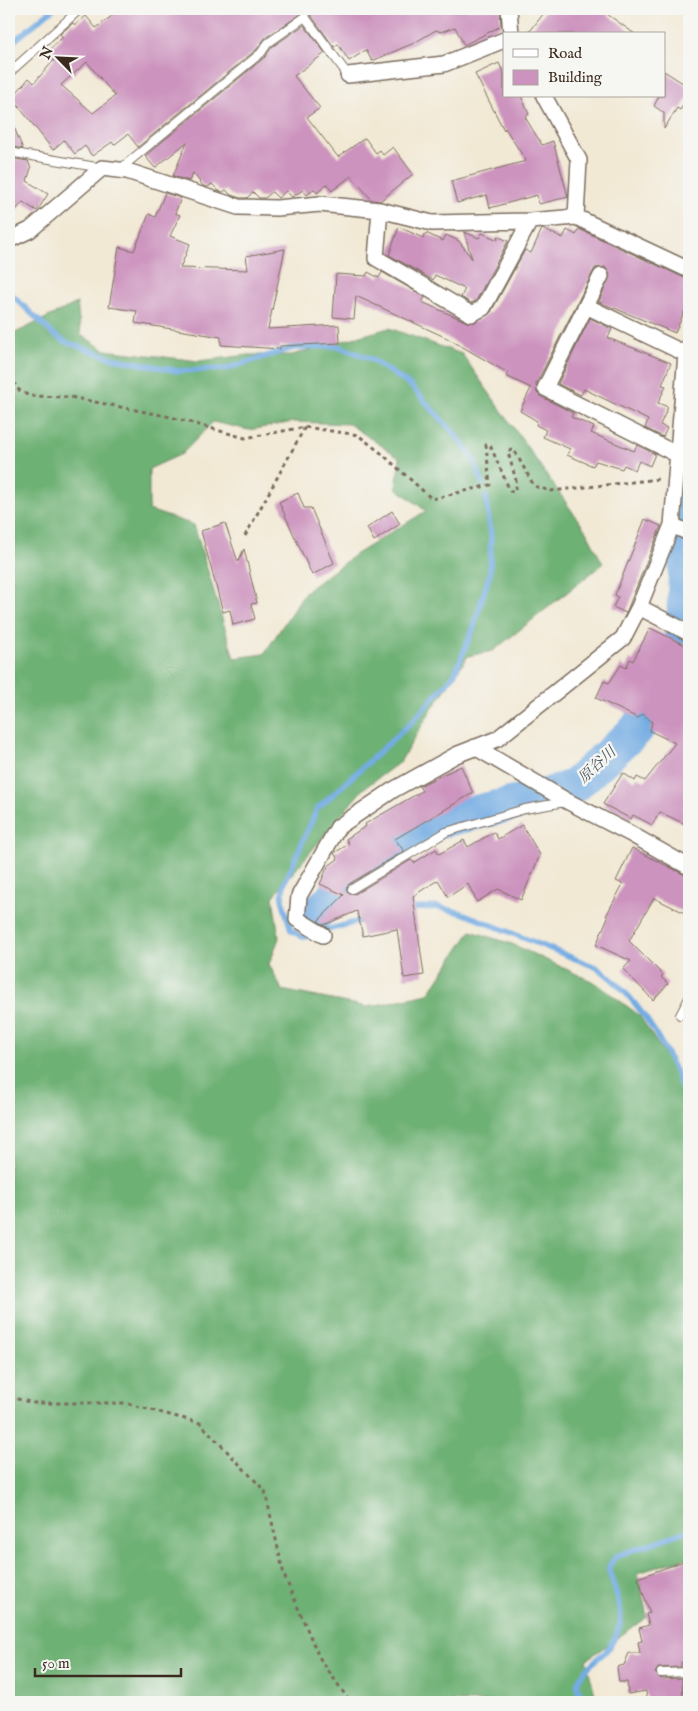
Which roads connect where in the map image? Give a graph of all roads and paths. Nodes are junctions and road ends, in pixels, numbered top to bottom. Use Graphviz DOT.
graph roads {
  1 [pos="80,9"];
  2 [pos="509,9"];
  3 [pos="511,32"];
  4 [pos="503,40"];
  5 [pos="9,74"];
  6 [pos="348,75"];
  7 [pos="545,98"];
  8 [pos="9,152"];
  9 [pos="102,168"];
  10 [pos="118,170"];
  11 [pos="380,210"];
  12 [pos="576,217"];
  13 [pos="530,221"];
  14 [pos="9,240"];
  15 [pos="689,270"];
  16 [pos="601,276"];
  17 [pos="586,306"];
  18 [pos="688,350"];
  19 [pos="9,375"];
  20 [pos="305,428"];
  21 [pos="682,451"];
  22 [pos="677,477"];
  23 [pos="672,525"];
  24 [pos="689,533"];
  25 [pos="245,536"];
  26 [pos="639,607"];
  27 [pos="689,633"];
  28 [pos="475,747"];
  29 [pos="567,802"];
  30 [pos="689,867"];
  31 [pos="352,889"];
  32 [pos="323,935"];
  33 [pos="689,998"];
  34 [pos="680,1015"];
  35 [pos="9,1397"];
  36 [pos="689,1672"];
  37 [pos="661,1673"];
  38 [pos="350,1702"];
  1 -- 5 [label="lane"];
  2 -- 3 [label="street"];
  4 -- 6 [label="street"];
  6 -- 10 [label="lane"];
  7 -- 12 [label="street"];
  8 -- 9 [label="lane"];
  9 -- 10 [label="street"];
  9 -- 14 [label="street"];
  10 -- 11 [label="street"];
  11 -- 13 [label="street"];
  11 -- 13 [label="street"];
  12 -- 13 [label="street"];
  12 -- 15 [label="street"];
  16 -- 17 [label="street"];
  17 -- 18 [label="street"];
  17 -- 21 [label="street"];
  18 -- 21 [label="street"];
  19 -- 20 [label="path"];
  20 -- 22 [label="path"];
  20 -- 25 [label="path"];
  21 -- 22 [label="street"];
  22 -- 23 [label="street"];
  23 -- 24 [label="street"];
  23 -- 26 [label="street"];
  26 -- 27 [label="street"];
  26 -- 28 [label="street"];
  28 -- 29 [label="street"];
  28 -- 32 [label="street"];
  29 -- 30 [label="street"];
  29 -- 31 [label="lane"];
  33 -- 34 [label="lane"];
  35 -- 38 [label="path"];
  36 -- 37 [label="lane"];
}
